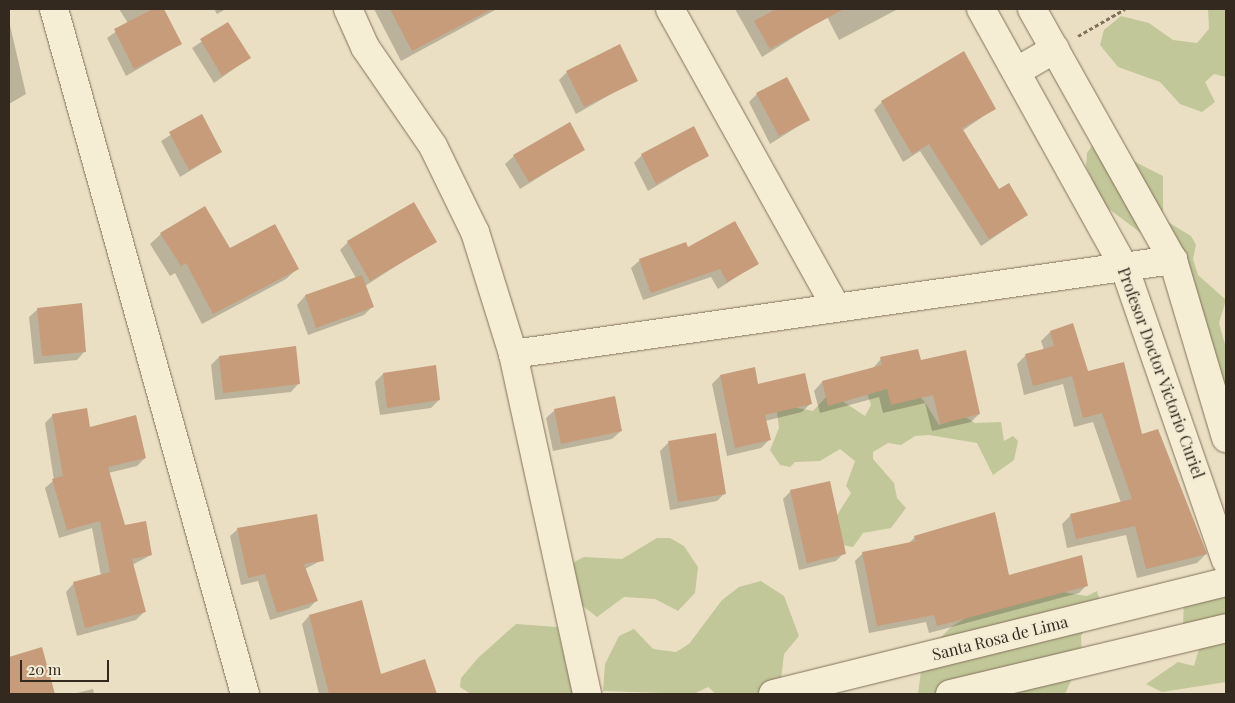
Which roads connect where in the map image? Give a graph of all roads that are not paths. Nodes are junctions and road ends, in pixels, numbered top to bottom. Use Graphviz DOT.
graph roads {
  1 [pos="54,9"];
  2 [pos="348,9"];
  3 [pos="670,9"];
  4 [pos="981,9"];
  5 [pos="1032,9"];
  6 [pos="1055,49"];
  7 [pos="1018,71"];
  8 [pos="1173,260"];
  9 [pos="1125,269"];
  10 [pos="835,306"];
  11 [pos="513,354"];
  12 [pos="1226,438"];
  13 [pos="1226,560"];
  14 [pos="1226,582"];
  15 [pos="1226,628"];
  16 [pos="246,694"];
  17 [pos="587,694"];
  18 [pos="773,694"];
  19 [pos="950,694"];
  1 -- 16 [label="street"];
  2 -- 11 [label="street"];
  3 -- 10 [label="street"];
  4 -- 7 [label="street, Profesor Doctor Victorio Curiel"];
  5 -- 6 [label="street"];
  6 -- 7 [label="street"];
  6 -- 8 [label="street"];
  7 -- 9 [label="street, Profesor Doctor Victorio Curiel"];
  8 -- 9 [label="street"];
  8 -- 12 [label="street"];
  9 -- 10 [label="street"];
  9 -- 13 [label="street, Profesor Doctor Victorio Curiel"];
  10 -- 11 [label="street"];
  11 -- 17 [label="street"];
  14 -- 18 [label="street, Santa Rosa de Lima"];
  15 -- 19 [label="street"];
}
